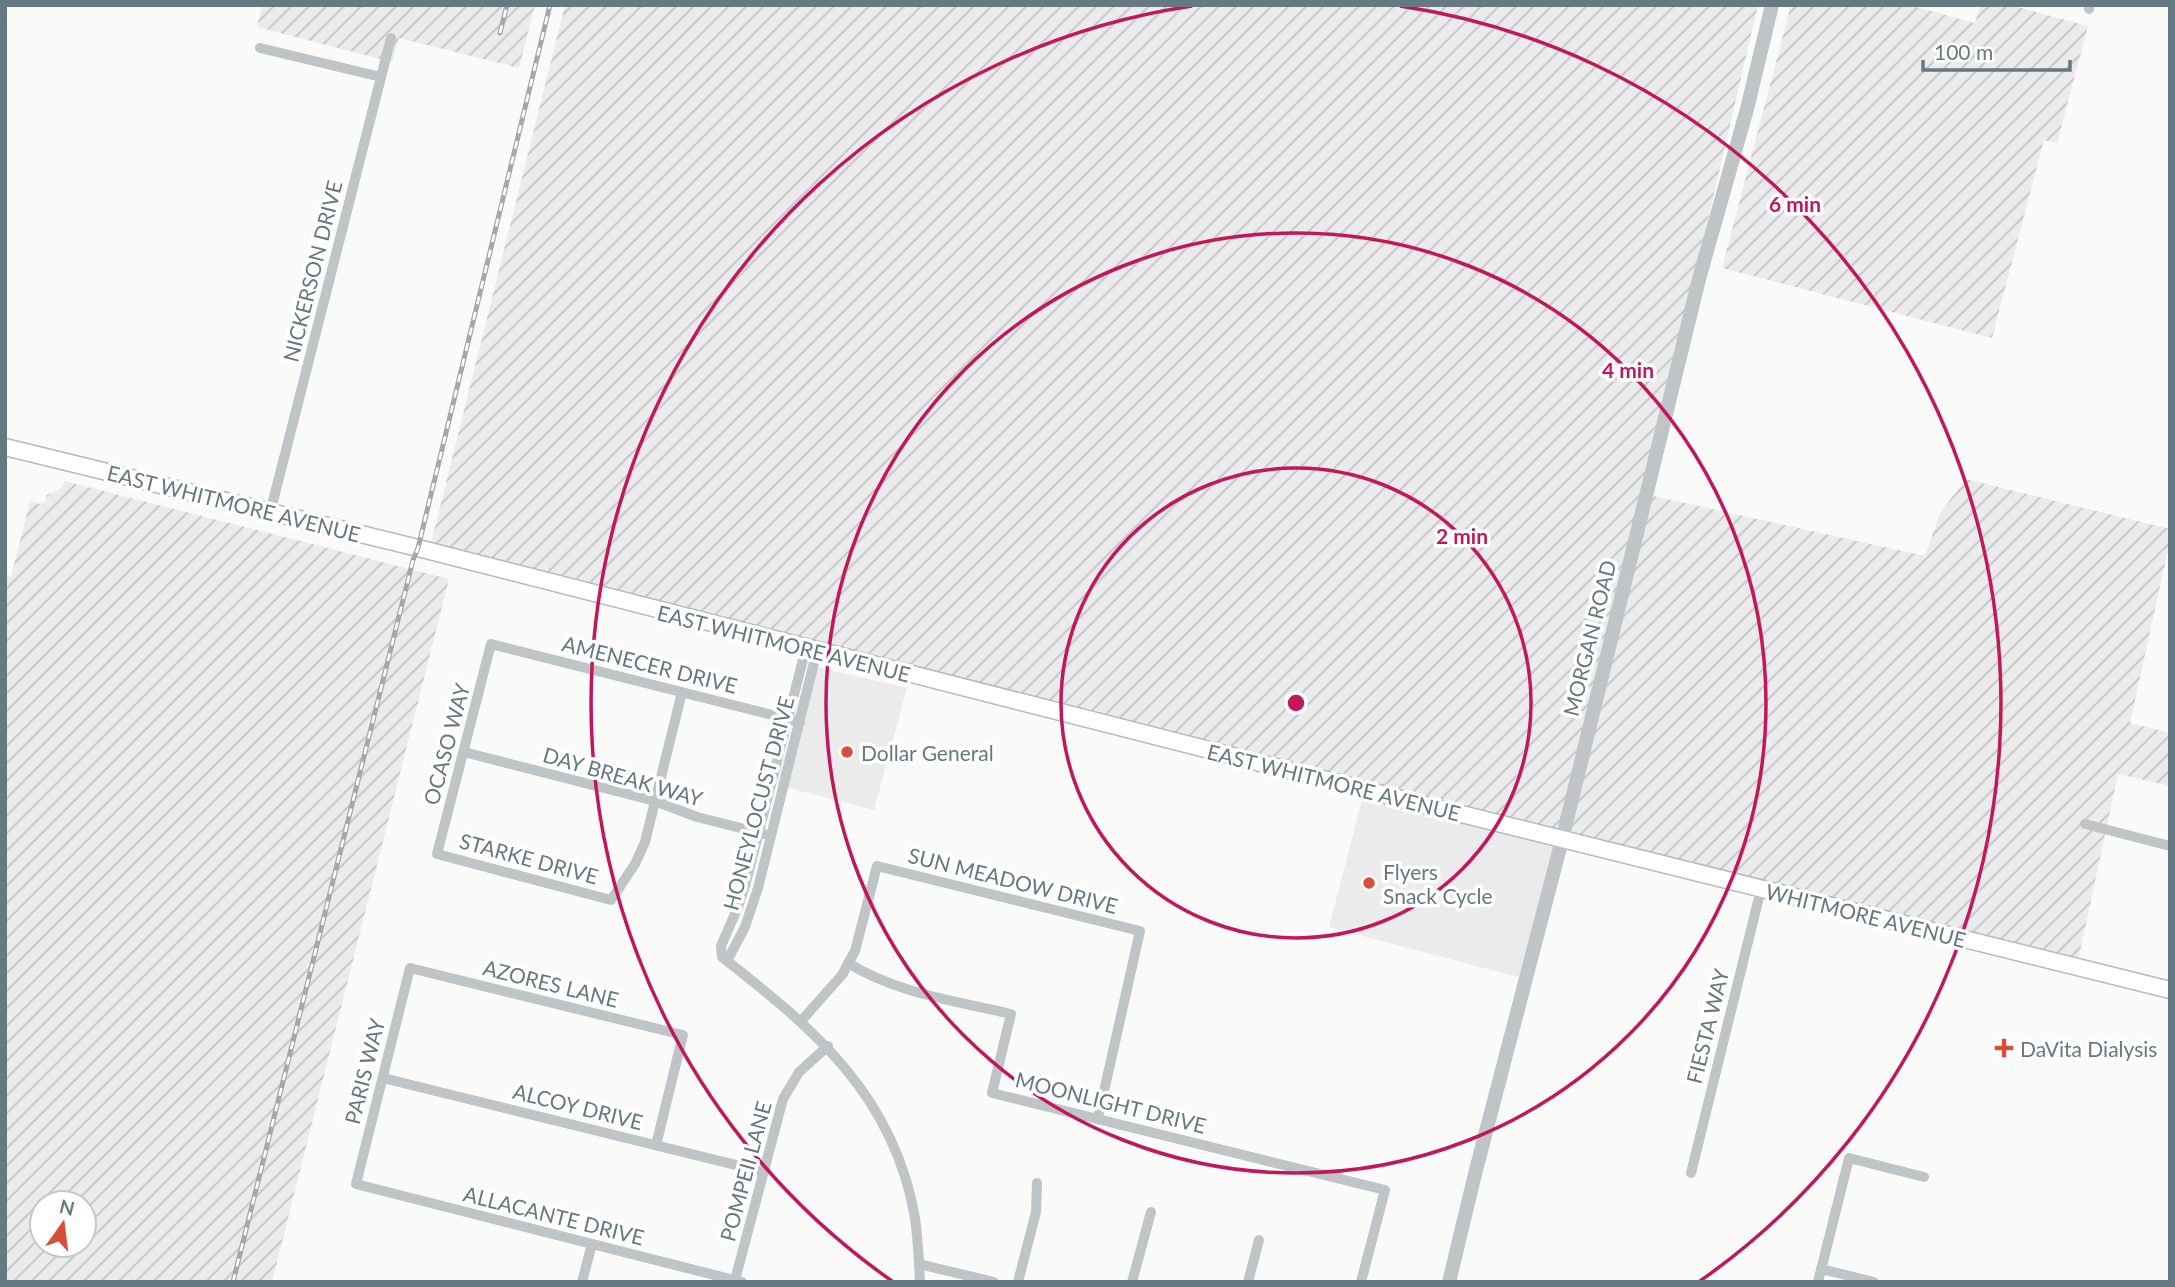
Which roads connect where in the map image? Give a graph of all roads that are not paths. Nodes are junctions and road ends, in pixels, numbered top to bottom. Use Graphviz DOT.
graph roads {
  1 [pos="1772,5"];
  2 [pos="391,38"];
  3 [pos="260,48"];
  4 [pos="381,77"];
  5 [pos="5,447"];
  6 [pos="270,513"];
  7 [pos="491,644"];
  8 [pos="812,650"];
  9 [pos="682,692"];
  10 [pos="788,720"];
  11 [pos="800,722"];
  12 [pos="464,752"];
  13 [pos="655,801"];
  14 [pos="2085,824"];
  15 [pos="759,833"];
  16 [pos="771,836"];
  17 [pos="1562,840"];
  18 [pos="2170,846"];
  19 [pos="437,854"];
  20 [pos="1761,889"];
  21 [pos="725,959"];
  22 [pos="848,963"];
  23 [pos="410,968"];
  24 [pos="2170,990"];
  25 [pos="802,1021"];
  26 [pos="828,1046"];
  27 [pos="383,1078"];
  28 [pos="1098,1118"];
  29 [pos="656,1145"];
  30 [pos="764,1172"];
  31 [pos="1690,1173"];
  32 [pos="1924,1177"];
  33 [pos="1037,1183"];
  34 [pos="356,1184"];
  35 [pos="1151,1212"];
  36 [pos="1259,1240"];
  37 [pos="592,1244"];
  38 [pos="919,1264"];
  39 [pos="1821,1269"];
  40 [pos="739,1281"];
  41 [pos="582,1282"];
  42 [pos="920,1282"];
  43 [pos="994,1282"];
  44 [pos="1018,1282"];
  45 [pos="1132,1282"];
  46 [pos="1248,1282"];
  47 [pos="1361,1282"];
  48 [pos="1449,1282"];
  49 [pos="1818,1282"];
  50 [pos="1874,1282"];
  1 -- 17 [label="street, MORGAN ROAD"];
  2 -- 4 [label="street, NICKERSON DRIVE"];
  3 -- 4 [label="street"];
  4 -- 6 [label="street, NICKERSON DRIVE"];
  5 -- 6 [label="main road, EAST WHITMORE AVENUE"];
  6 -- 8 [label="main road, EAST WHITMORE AVENUE"];
  7 -- 9 [label="street, AMENECER DRIVE"];
  7 -- 12 [label="street, OCASO WAY"];
  8 -- 10 [label="street, HONEYLOCUST DRIVE"];
  8 -- 11 [label="street, HONEYLOCUST DRIVE"];
  8 -- 17 [label="main road, EAST WHITMORE AVENUE"];
  9 -- 10 [label="street, AMENECER DRIVE"];
  9 -- 13 [label="street"];
  10 -- 11 [label="street, AMENECER DRIVE"];
  10 -- 15 [label="street, HONEYLOCUST DRIVE"];
  11 -- 16 [label="street, HONEYLOCUST DRIVE"];
  12 -- 13 [label="street, DAY BREAK WAY"];
  12 -- 19 [label="street, OCASO WAY"];
  13 -- 15 [label="street, DAY BREAK WAY"];
  13 -- 19 [label="street, STARKE DRIVE"];
  14 -- 18 [label="street"];
  15 -- 16 [label="street, DAY BREAK WAY"];
  15 -- 21 [label="street, HONEYLOCUST DRIVE"];
  16 -- 21 [label="street, HONEYLOCUST DRIVE"];
  17 -- 20 [label="main road, WHITMORE AVENUE"];
  17 -- 48 [label="street, MORGAN ROAD"];
  20 -- 24 [label="main road, WHITMORE AVENUE"];
  20 -- 31 [label="street, FIESTA WAY"];
  21 -- 25 [label="street"];
  22 -- 25 [label="street"];
  22 -- 28 [label="street, MOONLIGHT DRIVE"];
  22 -- 28 [label="street, SUN MEADOW DRIVE"];
  23 -- 27 [label="street, PARIS WAY"];
  23 -- 29 [label="street, AZORES LANE"];
  25 -- 26 [label="street"];
  26 -- 30 [label="street, POMPEII LANE"];
  26 -- 38 [label="street"];
  27 -- 29 [label="street, ALCOY DRIVE"];
  27 -- 34 [label="street, PARIS WAY"];
  28 -- 47 [label="street, MOONLIGHT DRIVE"];
  29 -- 30 [label="street, ALCOY DRIVE"];
  30 -- 40 [label="street, POMPEII LANE"];
  32 -- 39 [label="street"];
  33 -- 44 [label="street"];
  34 -- 37 [label="street, ALLACANTE DRIVE"];
  35 -- 45 [label="street"];
  36 -- 46 [label="street"];
  37 -- 40 [label="street, ALLACANTE DRIVE"];
  37 -- 41 [label="street"];
  38 -- 42 [label="street"];
  38 -- 43 [label="street"];
  39 -- 49 [label="street"];
  39 -- 50 [label="street"];
}
